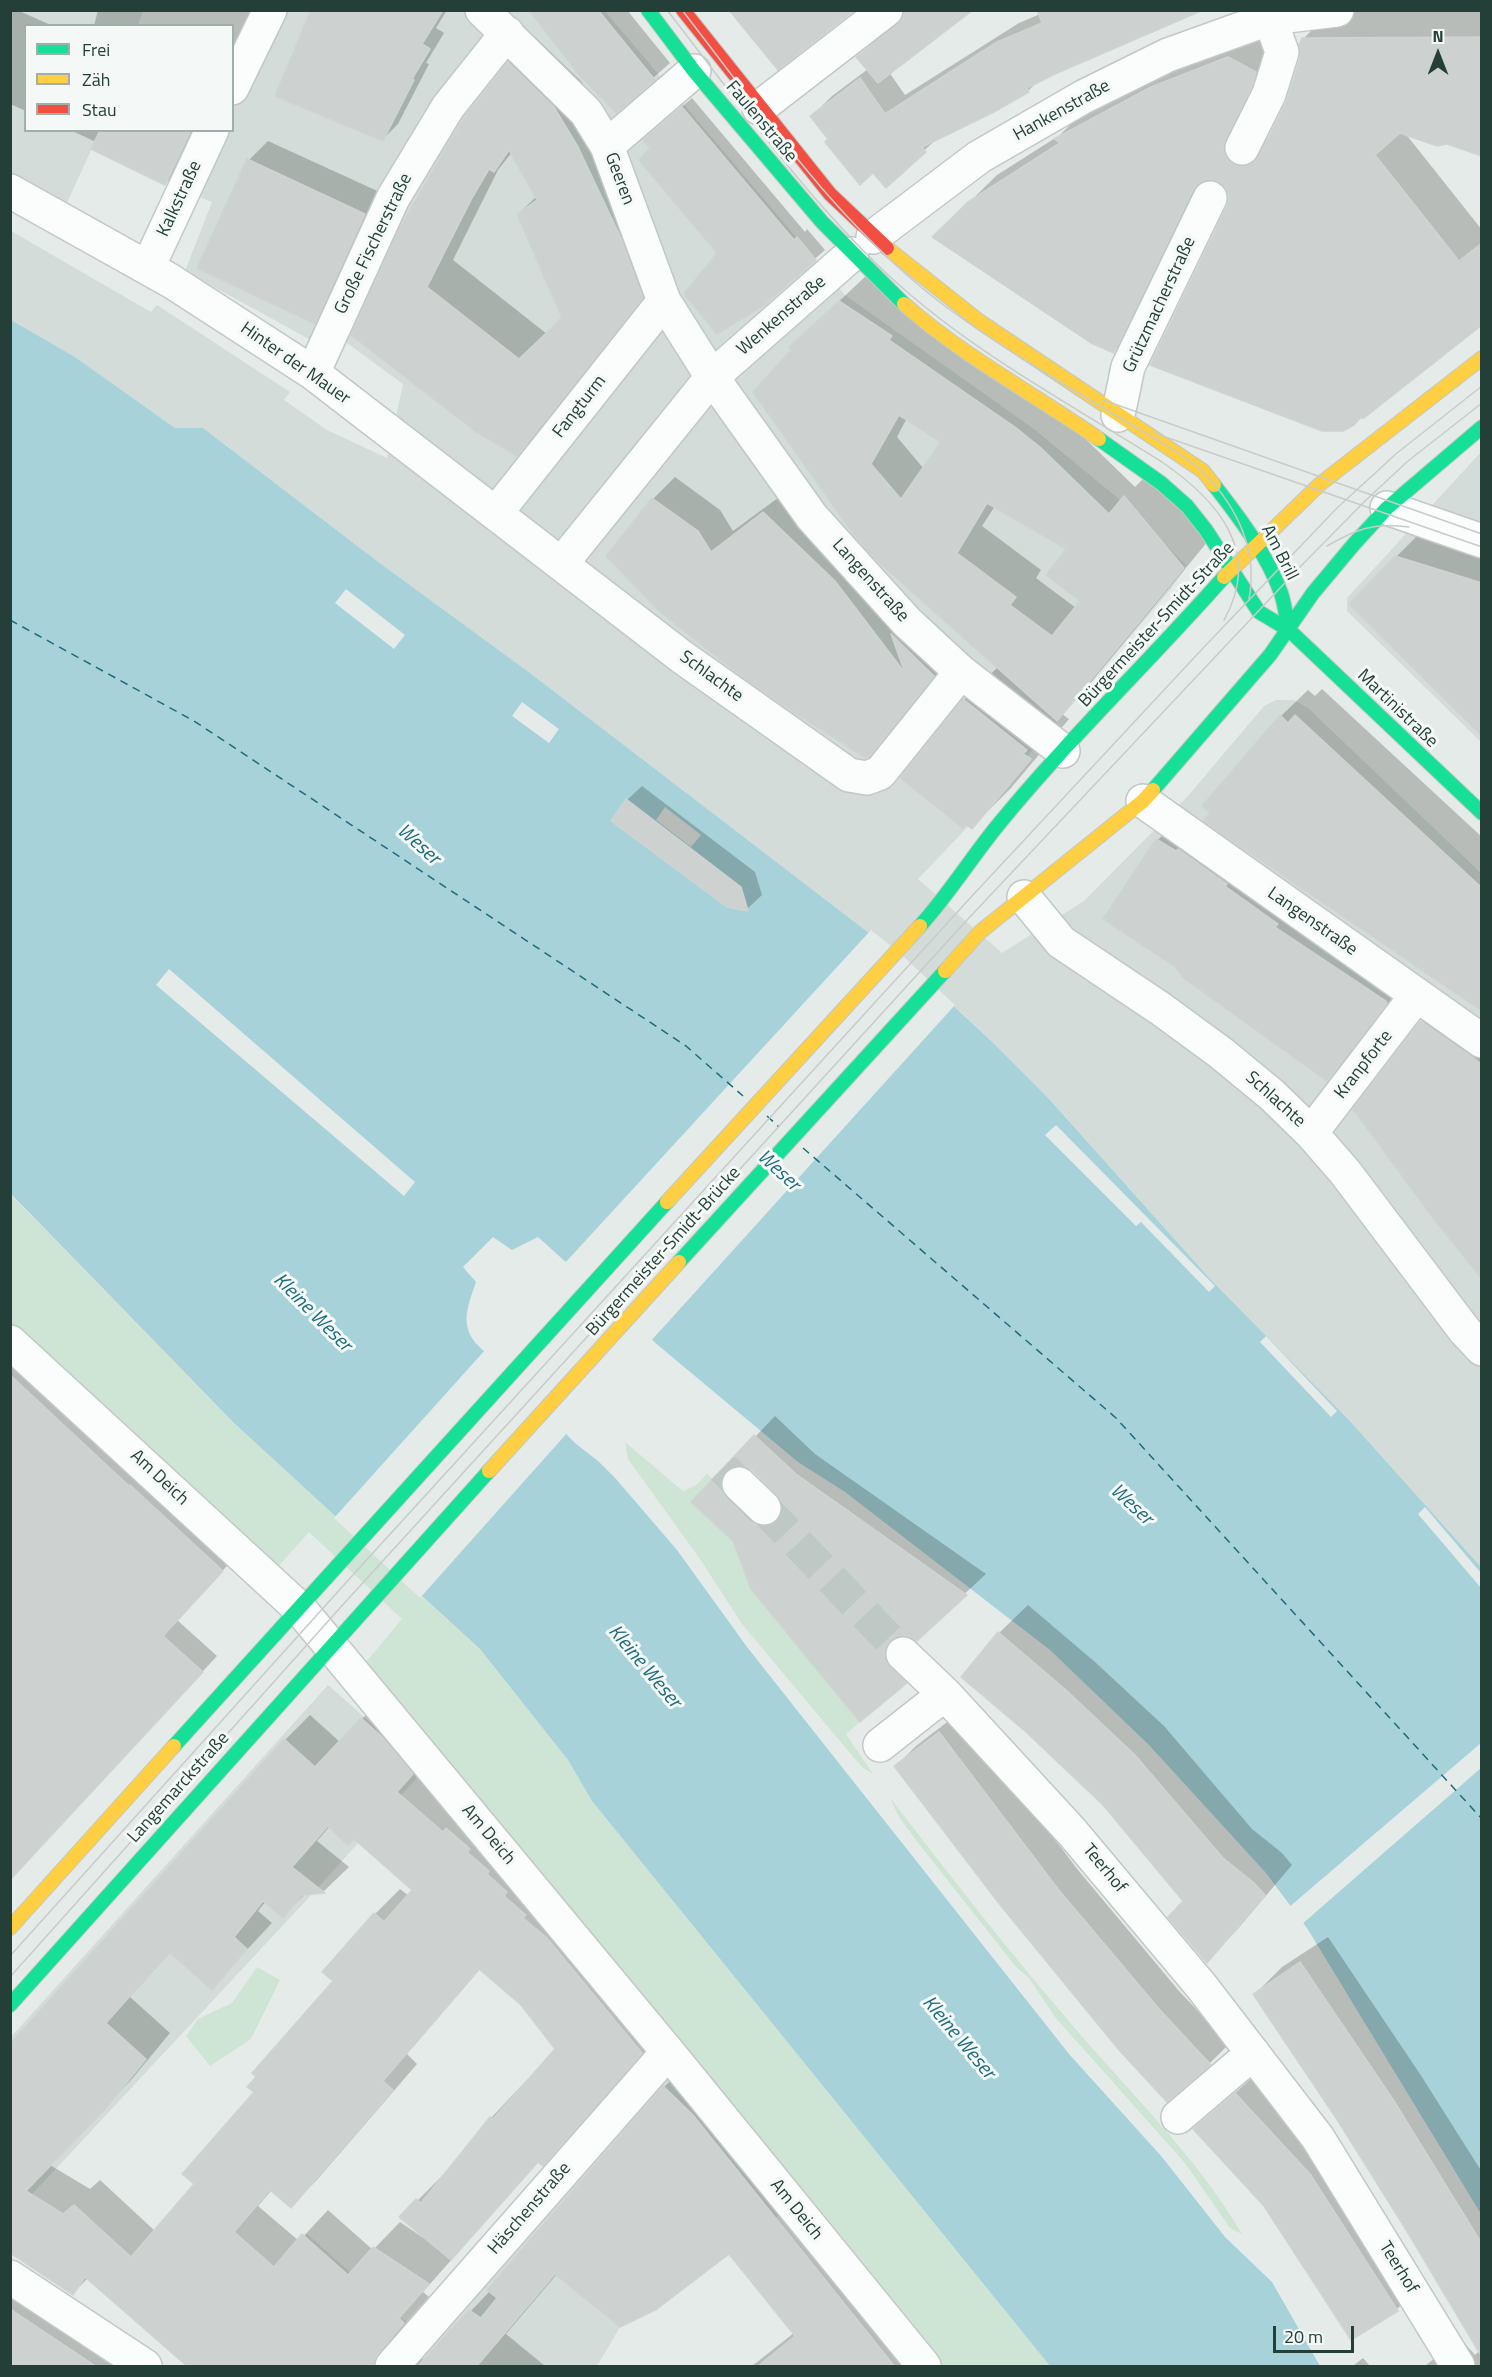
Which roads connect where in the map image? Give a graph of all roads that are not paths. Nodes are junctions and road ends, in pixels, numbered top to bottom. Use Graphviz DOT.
graph roads {
  1 [pos="270,10"];
  2 [pos="482,10"];
  3 [pos="648,10"];
  4 [pos="683,10"];
  5 [pos="886,10"];
  6 [pos="1337,10"];
  7 [pos="1269,14"];
  8 [pos="507,33"];
  9 [pos="694,70"];
  10 [pos="234,84"];
  11 [pos="759,108"];
  12 [pos="211,132"];
  13 [pos="607,146"];
  14 [pos="1242,148"];
  15 [pos="10,191"];
  16 [pos="1210,198"];
  17 [pos="862,246"];
  18 [pos="148,267"];
  19 [pos="664,300"];
  20 [pos="1482,358"];
  21 [pos="313,373"];
  22 [pos="712,377"];
  23 [pos="1118,415"];
  24 [pos="1482,428"];
  25 [pos="1387,508"];
  26 [pos="496,513"];
  27 [pos="1482,541"];
  28 [pos="1256,546"];
  29 [pos="562,563"];
  30 [pos="1231,569"];
  31 [pos="1289,630"];
  32 [pos="961,672"];
  33 [pos="1064,751"];
  34 [pos="1143,801"];
  35 [pos="1482,813"];
  36 [pos="1024,897"];
  37 [pos="943,900"];
  38 [pos="1416,996"];
  39 [pos="1482,1041"];
  40 [pos="1311,1133"];
  41 [pos="10,1342"];
  42 [pos="1482,1349"];
  43 [pos="739,1484"];
  44 [pos="764,1508"];
  45 [pos="339,1562"];
  46 [pos="375,1596"];
  47 [pos="300,1609"];
  48 [pos="330,1646"];
  49 [pos="903,1654"];
  50 [pos="945,1694"];
  51 [pos="880,1745"];
  52 [pos="10,1929"];
  53 [pos="10,2005"];
  54 [pos="668,2052"];
  55 [pos="1252,2053"];
  56 [pos="1178,2117"];
  57 [pos="10,2277"];
  58 [pos="400,2357"];
  59 [pos="145,2367"];
  60 [pos="924,2367"];
  61 [pos="1458,2367"];
  1 -- 10 [label="street"];
  2 -- 8 [label="street, Geeren"];
  3 -- 9 [label="main road, Faulenstraße"];
  4 -- 11 [label="main road, Faulenstraße"];
  5 -- 11 [label="street"];
  6 -- 7 [label="street, Hankenstraße"];
  7 -- 14 [label="street"];
  7 -- 17 [label="street, Hankenstraße"];
  8 -- 13 [label="street, Geeren"];
  8 -- 21 [label="street, Große Fischerstraße"];
  9 -- 13 [label="street"];
  9 -- 17 [label="main road, Faulenstraße"];
  11 -- 17 [label="main road, Faulenstraße"];
  12 -- 18 [label="street, Kalkstraße"];
  13 -- 19 [label="street, Geeren"];
  15 -- 18 [label="street, Hinter der Mauer"];
  16 -- 23 [label="street, Grützmacherstraße"];
  17 -- 22 [label="street, Wenkenstraße"];
  17 -- 23 [label="main road, Am Brill"];
  17 -- 30 [label="main road"];
  18 -- 21 [label="street, Hinter der Mauer"];
  19 -- 22 [label="street, Geeren"];
  19 -- 26 [label="street, Fangturm"];
  20 -- 28 [label="main road, Bürgermeister-Smidt-Straße"];
  21 -- 26 [label="street, Hinter der Mauer"];
  22 -- 29 [label="street"];
  22 -- 32 [label="street, Langenstraße"];
  23 -- 28 [label="main road, Am Brill"];
  24 -- 25 [label="main road"];
  25 -- 27 [label="street"];
  25 -- 31 [label="main road"];
  26 -- 29 [label="street, Hinter der Mauer"];
  28 -- 30 [label="main road, Bürgermeister-Smidt-Straße"];
  28 -- 31 [label="main road, Am Brill"];
  29 -- 32 [label="street, Schlachte"];
  30 -- 31 [label="main road"];
  30 -- 33 [label="main road, Bürgermeister-Smidt-Straße"];
  31 -- 34 [label="main road"];
  31 -- 35 [label="main road, Martinistraße"];
  32 -- 33 [label="street, Langenstraße"];
  33 -- 37 [label="main road, Bürgermeister-Smidt-Straße"];
  34 -- 36 [label="main road"];
  34 -- 38 [label="street, Langenstraße"];
  36 -- 40 [label="street, Schlachte"];
  36 -- 46 [label="main road, Bürgermeister-Smidt-Brücke"];
  37 -- 45 [label="main road, Bürgermeister-Smidt-Brücke"];
  38 -- 39 [label="street, Langenstraße"];
  38 -- 40 [label="street, Kranpforte"];
  40 -- 42 [label="street, Schlachte"];
  41 -- 47 [label="street, Am Deich"];
  43 -- 44 [label="street"];
  45 -- 47 [label="main road, Langemarckstraße"];
  46 -- 48 [label="main road, Langemarckstraße"];
  47 -- 48 [label="street, Am Deich"];
  47 -- 52 [label="main road, Langemarckstraße"];
  48 -- 53 [label="main road, Langemarckstraße"];
  48 -- 54 [label="street, Am Deich"];
  49 -- 50 [label="street, Teerhof"];
  50 -- 51 [label="street"];
  50 -- 55 [label="street, Teerhof"];
  54 -- 58 [label="street, Häschenstraße"];
  54 -- 60 [label="street, Am Deich"];
  55 -- 56 [label="street"];
  55 -- 61 [label="street, Teerhof"];
  57 -- 59 [label="street"];
}
